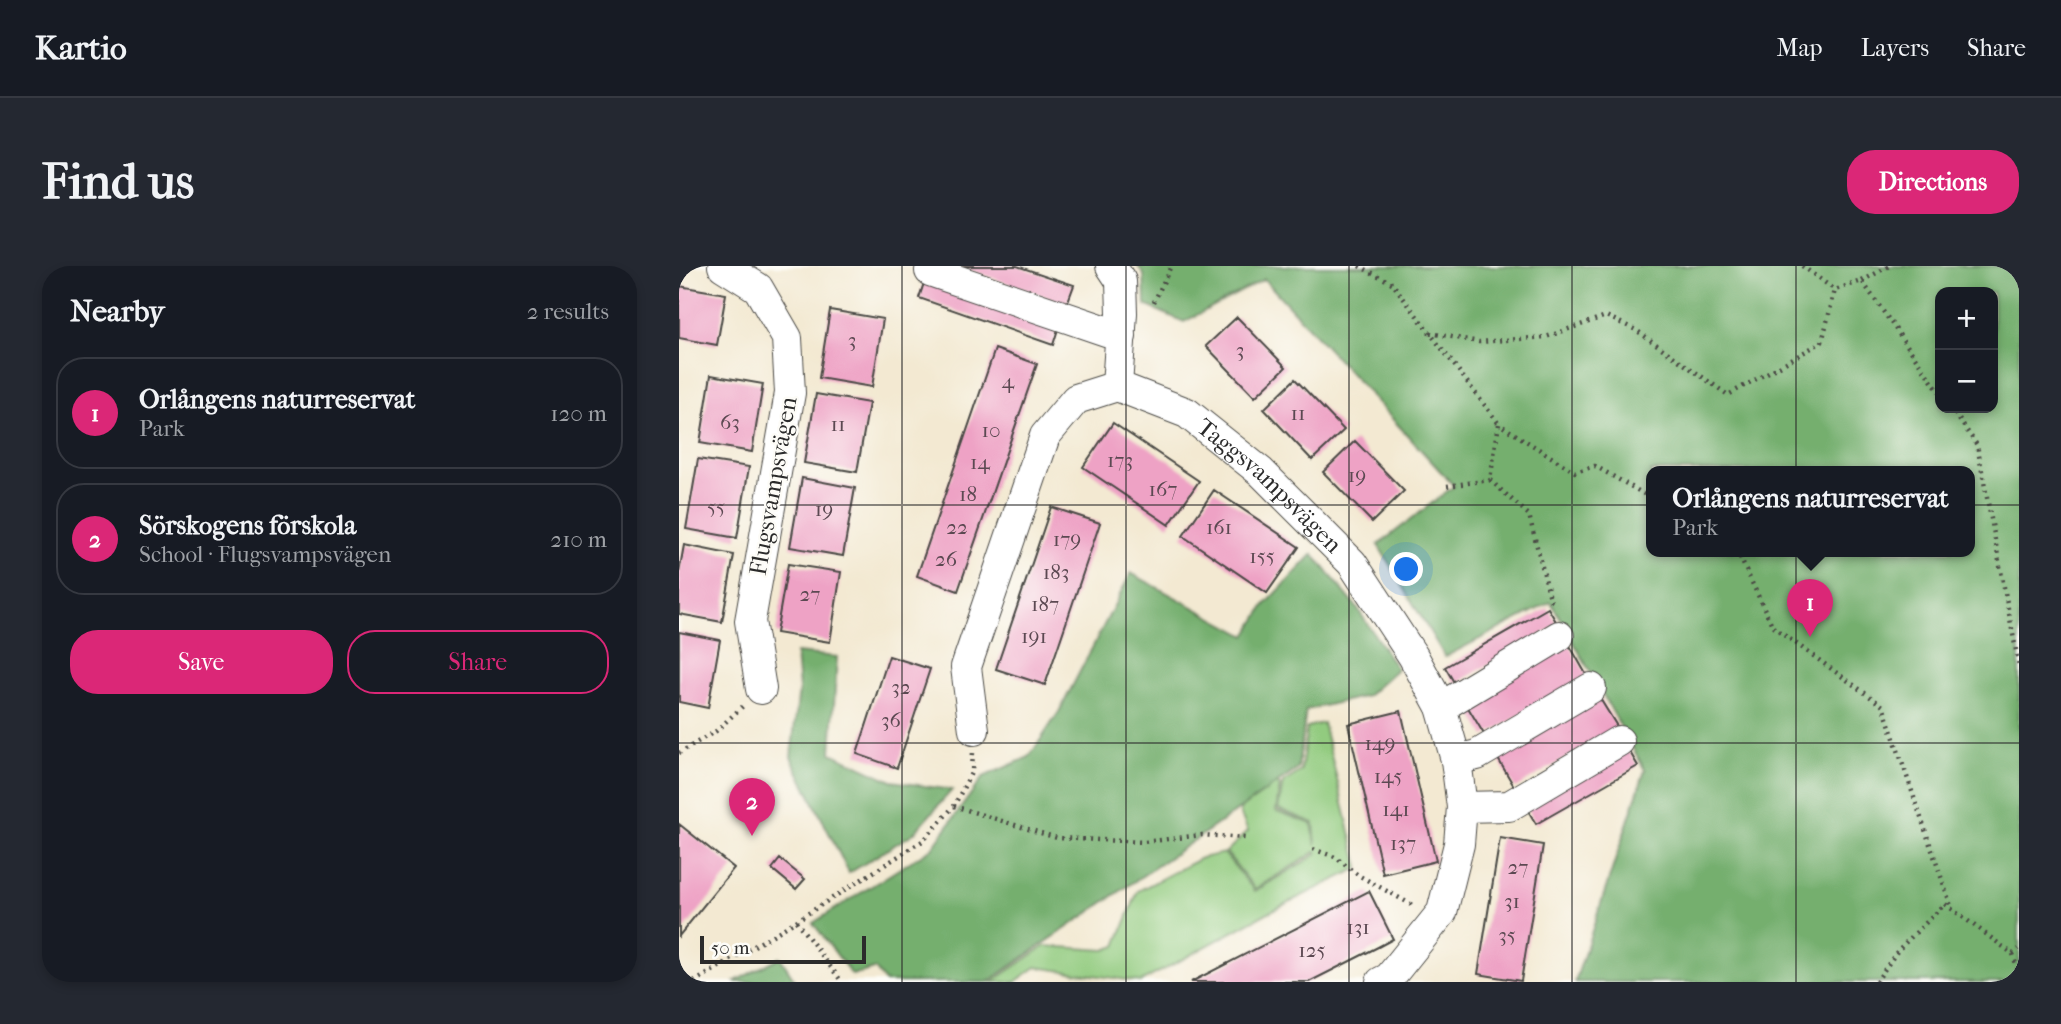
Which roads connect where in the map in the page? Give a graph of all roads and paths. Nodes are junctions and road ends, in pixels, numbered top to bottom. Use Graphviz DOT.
graph roads {
  1 [pos="723,266"];
  2 [pos="1111,266"];
  3 [pos="1171,266"];
  4 [pos="1359,266"];
  5 [pos="1803,266"];
  6 [pos="1889,266"];
  7 [pos="930,271"];
  8 [pos="1863,281"];
  9 [pos="1835,290"];
  10 [pos="1154,302"];
  11 [pos="1430,333"];
  12 [pos="1121,335"];
  13 [pos="1117,386"];
  14 [pos="1935,386"];
  15 [pos="1955,413"];
  16 [pos="1499,424"];
  17 [pos="1490,480"];
  18 [pos="1447,486"];
  19 [pos="1646,495"];
  20 [pos="1740,557"];
  21 [pos="1551,601"];
  22 [pos="1559,636"];
  23 [pos="2019,666"];
  24 [pos="1591,688"];
  25 [pos="761,689"];
  26 [pos="1441,707"];
  27 [pos="974,730"];
  28 [pos="1619,741"];
  29 [pos="679,753"];
  30 [pos="1456,761"];
  31 [pos="954,806"];
  32 [pos="1462,807"];
  33 [pos="1245,838"];
  34 [pos="1313,849"];
  35 [pos="1952,909"];
  36 [pos="1437,919"];
  37 [pos="796,921"];
  38 [pos="2019,948"];
  39 [pos="2013,954"];
  40 [pos="2019,975"];
  41 [pos="694,982"];
  42 [pos="842,982"];
  43 [pos="1381,982"];
  44 [pos="1875,982"];
  1 -- 25 [label="street, Flugsvampsvägen"];
  2 -- 12 [label="street"];
  3 -- 10 [label="path"];
  4 -- 11 [label="path"];
  5 -- 9 [label="path"];
  6 -- 8 [label="path"];
  7 -- 12 [label="street"];
  8 -- 9 [label="path"];
  8 -- 14 [label="path"];
  9 -- 11 [label="path"];
  11 -- 16 [label="path"];
  12 -- 13 [label="street"];
  13 -- 26 [label="street, Taggsvampsvägen"];
  13 -- 27 [label="street"];
  15 -- 23 [label="path"];
  16 -- 17 [label="path"];
  16 -- 19 [label="path"];
  17 -- 18 [label="path"];
  17 -- 21 [label="path"];
  20 -- 35 [label="path"];
  22 -- 26 [label="street"];
  24 -- 30 [label="street"];
  25 -- 29 [label="path"];
  26 -- 30 [label="street, Taggsvampsvägen"];
  27 -- 31 [label="path"];
  28 -- 32 [label="street"];
  30 -- 32 [label="street, Taggsvampsvägen"];
  31 -- 33 [label="path"];
  31 -- 37 [label="path"];
  32 -- 36 [label="street, Taggsvampsvägen"];
  34 -- 36 [label="path"];
  35 -- 39 [label="path"];
  35 -- 44 [label="path"];
  36 -- 43 [label="street, Taggsvampsvägen"];
  37 -- 41 [label="path"];
  37 -- 42 [label="path"];
  38 -- 39 [label="path"];
  39 -- 40 [label="path"];
}
